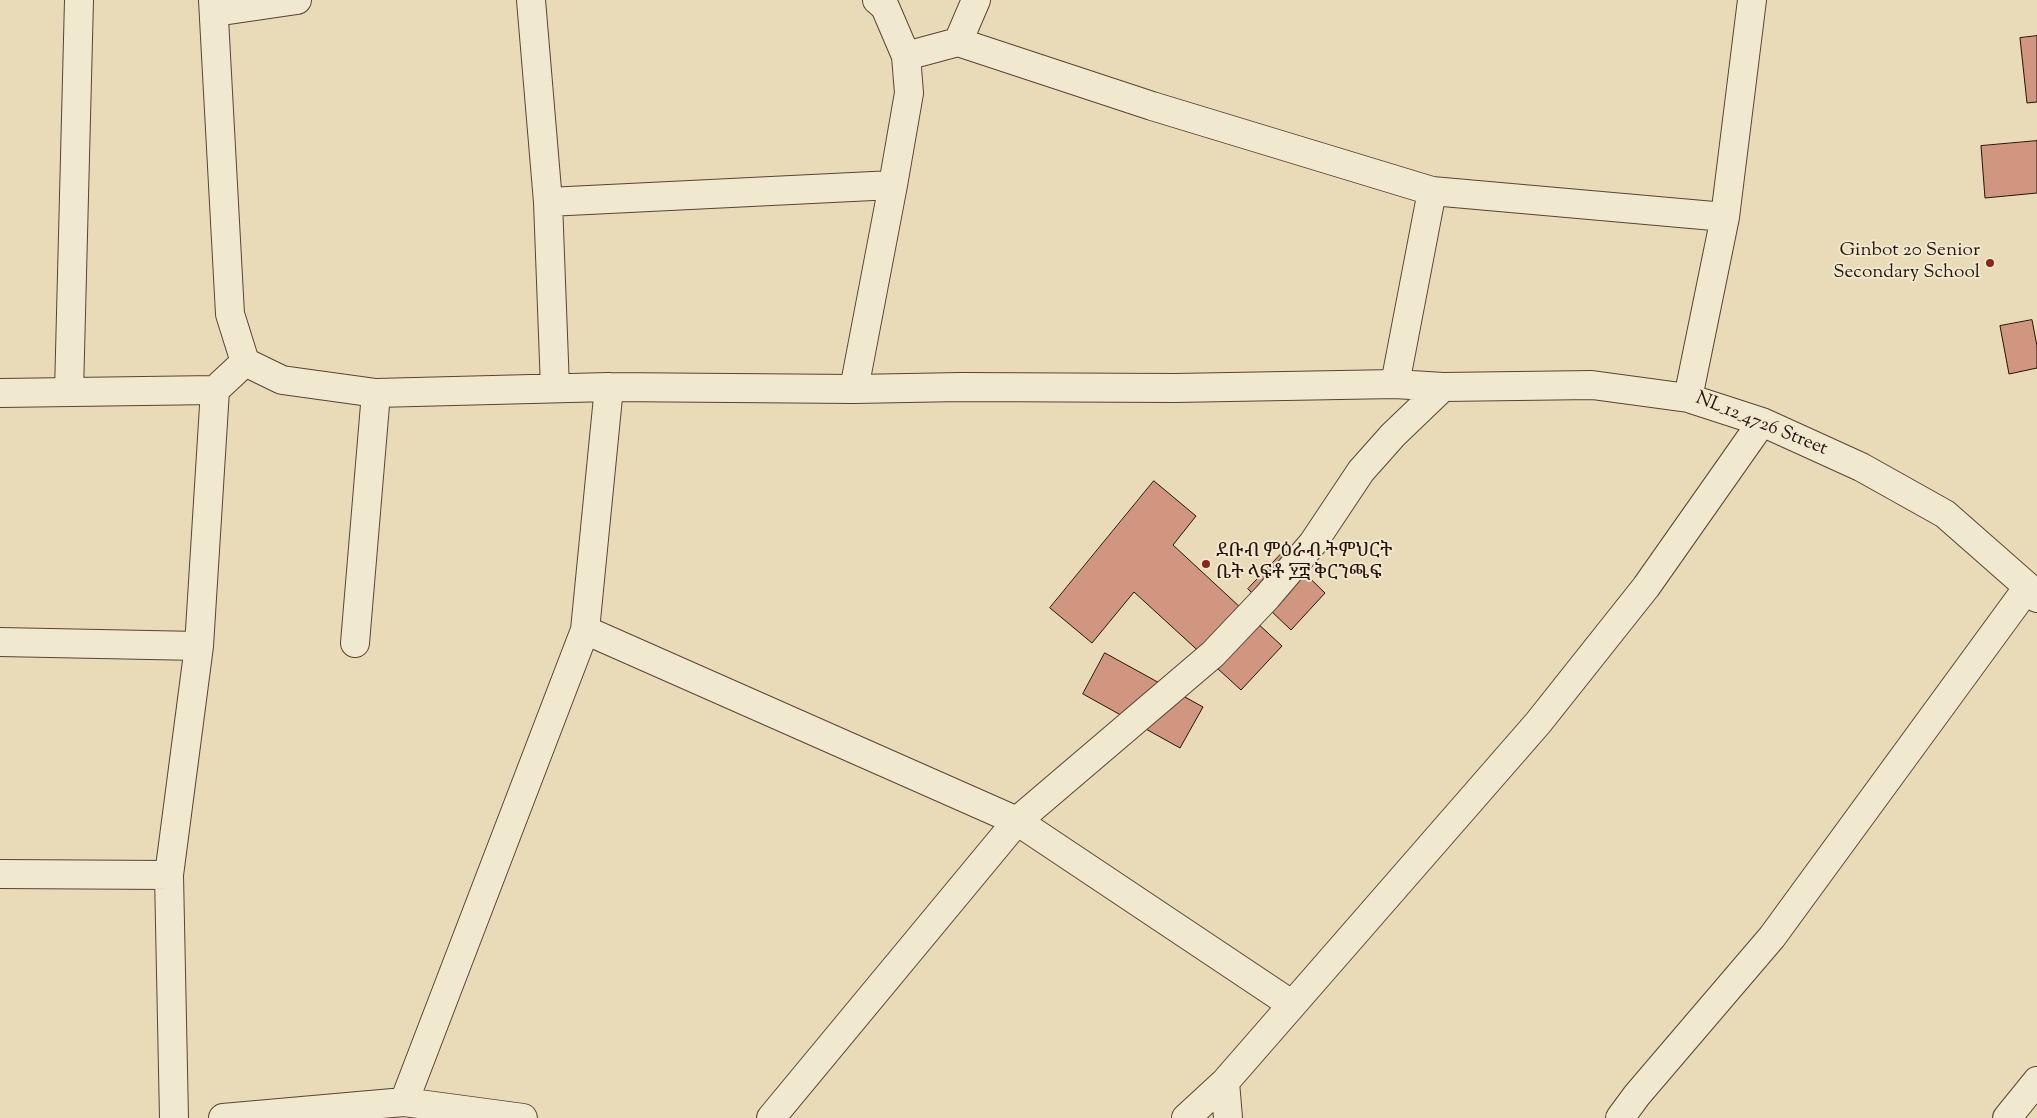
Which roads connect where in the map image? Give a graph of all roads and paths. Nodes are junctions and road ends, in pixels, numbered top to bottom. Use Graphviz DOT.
graph roads {
  1 [pos="79,0"];
  2 [pos="297,0"];
  3 [pos="531,0"];
  4 [pos="877,0"];
  5 [pos="976,0"];
  6 [pos="1752,0"];
  7 [pos="214,6"];
  8 [pos="958,42"];
  9 [pos="906,56"];
  10 [pos="893,185"];
  11 [pos="1432,191"];
  12 [pos="548,202"];
  13 [pos="1725,217"];
  14 [pos="245,362"];
  15 [pos="1395,384"];
  16 [pos="609,386"];
  17 [pos="1444,386"];
  18 [pos="555,388"];
  19 [pos="854,389"];
  20 [pos="215,390"];
  21 [pos="69,392"];
  22 [pos="376,393"];
  23 [pos="0,394"];
  24 [pos="1688,398"];
  25 [pos="1762,422"];
  26 [pos="2032,592"];
  27 [pos="585,630"];
  28 [pos="0,642"];
  29 [pos="355,643"];
  30 [pos="199,646"];
  31 [pos="1017,821"];
  32 [pos="0,874"];
  33 [pos="169,874"];
  34 [pos="1291,1004"];
  35 [pos="2037,1081"];
  36 [pos="1225,1082"];
  37 [pos="404,1102"];
  38 [pos="174,1118"];
  39 [pos="223,1118"];
  40 [pos="523,1118"];
  41 [pos="771,1118"];
  42 [pos="1186,1118"];
  43 [pos="1228,1118"];
  44 [pos="1620,1118"];
  45 [pos="2007,1118"];
  1 -- 21 [label="street"];
  2 -- 7 [label="street"];
  3 -- 12 [label="street"];
  4 -- 9 [label="street"];
  5 -- 8 [label="street"];
  6 -- 13 [label="street, NL_12_4726 Street"];
  7 -- 14 [label="street"];
  8 -- 9 [label="street"];
  8 -- 11 [label="street"];
  9 -- 10 [label="street"];
  10 -- 12 [label="street"];
  10 -- 19 [label="street"];
  11 -- 13 [label="street"];
  11 -- 15 [label="street"];
  12 -- 18 [label="street"];
  13 -- 24 [label="street, NL_12_4726 Street"];
  14 -- 20 [label="street"];
  14 -- 22 [label="street"];
  15 -- 17 [label="street"];
  15 -- 19 [label="street"];
  16 -- 18 [label="street"];
  16 -- 19 [label="street"];
  16 -- 27 [label="street"];
  17 -- 24 [label="street"];
  17 -- 31 [label="street"];
  18 -- 22 [label="street"];
  20 -- 21 [label="street"];
  20 -- 30 [label="street"];
  21 -- 23 [label="street"];
  22 -- 29 [label="street"];
  24 -- 25 [label="street, NL_12_4726 Street"];
  25 -- 26 [label="street, NL_12_4726 Street"];
  25 -- 34 [label="street"];
  26 -- 44 [label="street"];
  27 -- 31 [label="street"];
  27 -- 37 [label="street"];
  28 -- 30 [label="street"];
  30 -- 33 [label="street"];
  31 -- 34 [label="street"];
  31 -- 41 [label="street"];
  32 -- 33 [label="street"];
  33 -- 38 [label="street"];
  34 -- 36 [label="street"];
  35 -- 45 [label="street"];
  36 -- 42 [label="street"];
  36 -- 43 [label="street"];
  37 -- 39 [label="street"];
  37 -- 40 [label="street"];
}
